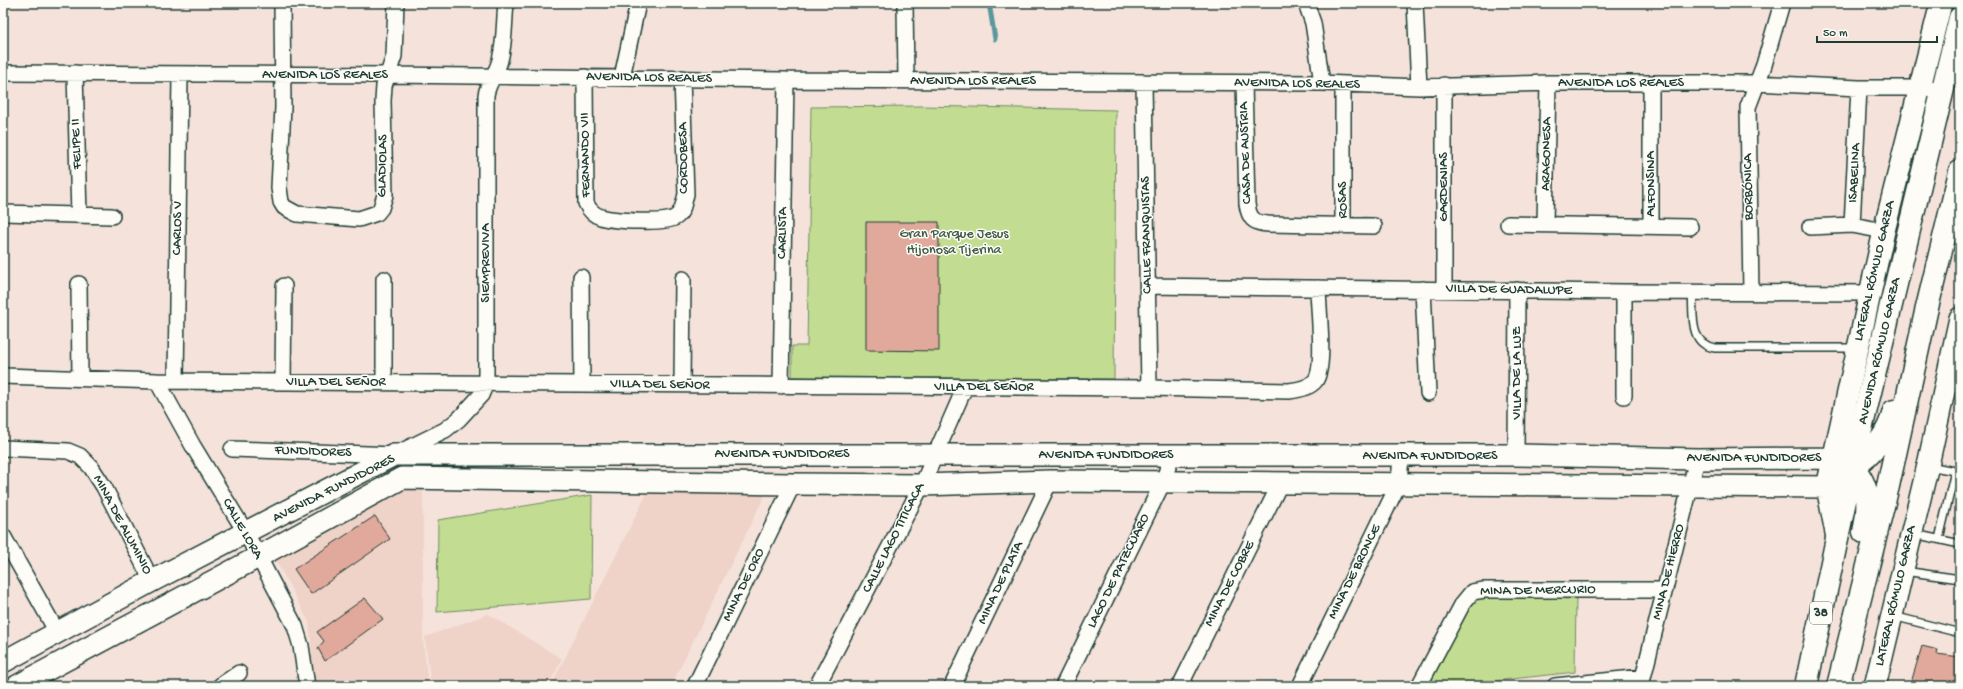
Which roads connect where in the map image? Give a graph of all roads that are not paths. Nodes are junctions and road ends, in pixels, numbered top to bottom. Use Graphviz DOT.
graph roads {
  1 [pos="282,3"];
  2 [pos="396,3"];
  3 [pos="506,3"];
  4 [pos="638,3"];
  5 [pos="905,3"];
  6 [pos="1306,3"];
  7 [pos="1415,3"];
  8 [pos="1782,3"];
  9 [pos="1941,3"];
  10 [pos="1960,18"];
  11 [pos="3,73"];
  12 [pos="75,73"];
  13 [pos="180,75"];
  14 [pos="282,75"];
  15 [pos="388,75"];
  16 [pos="493,76"];
  17 [pos="622,77"];
  18 [pos="585,78"];
  19 [pos="682,78"];
  20 [pos="786,80"];
  21 [pos="906,80"];
  22 [pos="1144,82"];
  23 [pos="1244,83"];
  24 [pos="1322,83"];
  25 [pos="1548,83"];
  26 [pos="1756,83"];
  27 [pos="1343,84"];
  28 [pos="1651,84"];
  29 [pos="1444,85"];
  30 [pos="1419,87"];
  31 [pos="1859,88"];
  32 [pos="1920,88"];
  33 [pos="1942,91"];
  34 [pos="1960,172"];
  35 [pos="3,213"];
  36 [pos="79,214"];
  37 [pos="112,216"];
  38 [pos="610,219"];
  39 [pos="1254,221"];
  40 [pos="1508,224"];
  41 [pos="1546,224"];
  42 [pos="1852,225"];
  43 [pos="1342,226"];
  44 [pos="1374,226"];
  45 [pos="1651,226"];
  46 [pos="1690,227"];
  47 [pos="1810,227"];
  48 [pos="1884,232"];
  49 [pos="581,277"];
  50 [pos="384,279"];
  51 [pos="683,279"];
  52 [pos="79,284"];
  53 [pos="284,286"];
  54 [pos="1148,286"];
  55 [pos="1318,288"];
  56 [pos="1423,289"];
  57 [pos="1444,289"];
  58 [pos="1517,290"];
  59 [pos="1624,292"];
  60 [pos="1692,292"];
  61 [pos="1751,292"];
  62 [pos="1870,293"];
  63 [pos="1926,312"];
  64 [pos="1960,318"];
  65 [pos="1857,348"];
  66 [pos="3,376"];
  67 [pos="80,378"];
  68 [pos="157,381"];
  69 [pos="176,381"];
  70 [pos="283,382"];
  71 [pos="384,382"];
  72 [pos="486,383"];
  73 [pos="582,384"];
  74 [pos="682,385"];
  75 [pos="781,386"];
  76 [pos="965,388"];
  77 [pos="1149,388"];
  78 [pos="1428,393"];
  79 [pos="1624,396"];
  80 [pos="3,448"];
  81 [pos="232,449"];
  82 [pos="936,454"];
  83 [pos="1172,455"];
  84 [pos="1516,455"];
  85 [pos="394,456"];
  86 [pos="1401,456"];
  87 [pos="1697,458"];
  88 [pos="1842,463"];
  89 [pos="1928,465"];
  90 [pos="1957,472"];
  91 [pos="402,478"];
  92 [pos="1050,481"];
  93 [pos="1162,482"];
  94 [pos="1281,482"];
  95 [pos="1399,483"];
  96 [pos="793,484"];
  97 [pos="922,485"];
  98 [pos="1691,485"];
  99 [pos="1827,486"];
  100 [pos="246,533"];
  101 [pos="1910,533"];
  102 [pos="3,536"];
  103 [pos="1837,540"];
  104 [pos="1939,540"];
  105 [pos="1960,544"];
  106 [pos="258,557"];
  107 [pos="1902,570"];
  108 [pos="1960,579"];
  109 [pos="152,581"];
  110 [pos="1665,590"];
  111 [pos="1891,615"];
  112 [pos="58,632"];
  113 [pos="1960,633"];
  114 [pos="1846,650"];
  115 [pos="3,662"];
  116 [pos="239,673"];
  117 [pos="1642,681"];
  118 [pos="17,686"];
  119 [pos="220,686"];
  120 [pos="307,686"];
  121 [pos="695,686"];
  122 [pos="818,686"];
  123 [pos="952,686"];
  124 [pos="1063,686"];
  125 [pos="1180,686"];
  126 [pos="1300,686"];
  127 [pos="1419,686"];
  128 [pos="1555,686"];
  129 [pos="1806,686"];
  130 [pos="1838,686"];
  131 [pos="1875,686"];
  1 -- 14 [label="street, GLADIOLAS"];
  2 -- 15 [label="street, GLADIOLAS"];
  3 -- 16 [label="street, SIEMPREVIVA"];
  4 -- 17 [label="street"];
  5 -- 21 [label="street"];
  6 -- 24 [label="street"];
  7 -- 30 [label="street"];
  8 -- 26 [label="street, BORBÓNICA"];
  9 -- 32 [label="street, LATERAL RÓMULO GARZA"];
  10 -- 33 [label="main road, AVENIDA RÓMULO GARZA"];
  11 -- 12 [label="street, AVENIDA LOS REALES"];
  12 -- 13 [label="street, AVENIDA LOS REALES"];
  12 -- 36 [label="street, FELIPE II"];
  13 -- 14 [label="street, AVENIDA LOS REALES"];
  13 -- 69 [label="street, CARLOS V"];
  14 -- 15 [label="street, AVENIDA LOS REALES"];
  14 -- 15 [label="street, GLADIOLAS"];
  15 -- 16 [label="street, AVENIDA LOS REALES"];
  16 -- 18 [label="street, AVENIDA LOS REALES"];
  16 -- 72 [label="street, SIEMPREVIVA"];
  17 -- 18 [label="street, AVENIDA LOS REALES"];
  17 -- 19 [label="street, AVENIDA LOS REALES"];
  18 -- 38 [label="street, FERNANDO VII"];
  19 -- 20 [label="street, AVENIDA LOS REALES"];
  19 -- 38 [label="street, CORDOBESA"];
  20 -- 21 [label="street, AVENIDA LOS REALES"];
  20 -- 75 [label="street, CARLISTA"];
  21 -- 22 [label="street, AVENIDA LOS REALES"];
  22 -- 23 [label="street, AVENIDA LOS REALES"];
  22 -- 54 [label="street, CALLE FRANQUISTAS"];
  23 -- 24 [label="street, AVENIDA LOS REALES"];
  23 -- 39 [label="street, CASA DE AUSTRIA"];
  24 -- 27 [label="street, AVENIDA LOS REALES"];
  25 -- 28 [label="street, AVENIDA LOS REALES"];
  25 -- 29 [label="street, AVENIDA LOS REALES"];
  25 -- 41 [label="street, ARAGONESA"];
  26 -- 28 [label="street, AVENIDA LOS REALES"];
  26 -- 31 [label="street, AVENIDA LOS REALES"];
  26 -- 61 [label="street, BORBÓNICA"];
  27 -- 30 [label="street, AVENIDA LOS REALES"];
  27 -- 43 [label="street, ROSAS"];
  28 -- 45 [label="street, ALFONSINA"];
  29 -- 30 [label="street, AVENIDA LOS REALES"];
  29 -- 57 [label="street, GARDENIAS"];
  31 -- 32 [label="street, AVENIDA LOS REALES"];
  31 -- 42 [label="street, ISABELINA"];
  32 -- 33 [label="street, AVENIDA LOS REALES"];
  32 -- 48 [label="street, LATERAL RÓMULO GARZA"];
  33 -- 88 [label="main road, AVENIDA RÓMULO GARZA"];
  34 -- 63 [label="main road"];
  35 -- 36 [label="street"];
  36 -- 37 [label="street"];
  39 -- 43 [label="street, ROSAS"];
  40 -- 41 [label="street, ALFONSINA"];
  41 -- 45 [label="street, ALFONSINA"];
  42 -- 47 [label="street"];
  42 -- 48 [label="street"];
  43 -- 44 [label="street"];
  45 -- 46 [label="street"];
  48 -- 62 [label="street, LATERAL RÓMULO GARZA"];
  49 -- 73 [label="street"];
  50 -- 71 [label="street"];
  51 -- 74 [label="street"];
  52 -- 67 [label="street"];
  53 -- 70 [label="street"];
  54 -- 55 [label="street, VILLA DE GUADALUPE"];
  54 -- 77 [label="street, CALLE FRANQUISTAS"];
  55 -- 56 [label="street, VILLA DE GUADALUPE"];
  55 -- 77 [label="street, VILLA DEL SEÑOR"];
  56 -- 57 [label="street, VILLA DE GUADALUPE"];
  56 -- 78 [label="street"];
  57 -- 58 [label="street, VILLA DE GUADALUPE"];
  58 -- 59 [label="street, VILLA DE GUADALUPE"];
  58 -- 84 [label="street, VILLA DE LA LUZ"];
  59 -- 60 [label="street, VILLA DE GUADALUPE"];
  59 -- 79 [label="street"];
  60 -- 61 [label="street, VILLA DE GUADALUPE"];
  60 -- 65 [label="lane"];
  61 -- 62 [label="street, VILLA DE GUADALUPE"];
  62 -- 65 [label="street, LATERAL RÓMULO GARZA"];
  63 -- 88 [label="main road"];
  63 -- 114 [label="main road"];
  64 -- 89 [label="street, LATERAL RÓMULO GARZA"];
  65 -- 88 [label="street, LATERAL RÓMULO GARZA"];
  66 -- 67 [label="street, VILLA DEL SEÑOR"];
  67 -- 68 [label="street, VILLA DEL SEÑOR"];
  68 -- 69 [label="street, VILLA DEL SEÑOR"];
  68 -- 100 [label="street, CALLE LORA"];
  69 -- 70 [label="street, VILLA DEL SEÑOR"];
  70 -- 71 [label="street, VILLA DEL SEÑOR"];
  71 -- 72 [label="street, VILLA DEL SEÑOR"];
  72 -- 73 [label="street, VILLA DEL SEÑOR"];
  72 -- 85 [label="street, SIEMPREVIVA"];
  73 -- 74 [label="street, VILLA DEL SEÑOR"];
  74 -- 75 [label="street, VILLA DEL SEÑOR"];
  75 -- 76 [label="street, VILLA DEL SEÑOR"];
  76 -- 77 [label="street, VILLA DEL SEÑOR"];
  76 -- 82 [label="street, CALLE LAGO TITICACA"];
  80 -- 109 [label="street, MINA DE ALUMINIO"];
  81 -- 85 [label="street, FUNDIDORES"];
  82 -- 83 [label="street, AVENIDA FUNDIDORES"];
  82 -- 85 [label="street, AVENIDA FUNDIDORES"];
  82 -- 97 [label="street, CALLE LAGO TITICACA"];
  83 -- 86 [label="street, AVENIDA FUNDIDORES"];
  83 -- 93 [label="street, LAGO DE PATZCUARO"];
  84 -- 86 [label="street, AVENIDA FUNDIDORES"];
  84 -- 87 [label="street, AVENIDA FUNDIDORES"];
  85 -- 91 [label="street"];
  85 -- 100 [label="street, AVENIDA FUNDIDORES"];
  86 -- 95 [label="street, MINA DE BRONCE"];
  87 -- 88 [label="street, AVENIDA FUNDIDORES"];
  87 -- 98 [label="street, MINA DE HIERRO"];
  88 -- 99 [label="street, AVENIDA FUNDIDORES"];
  88 -- 103 [label="main road, AVENIDA RÓMULO GARZA"];
  88 -- 114 [label="main road"];
  89 -- 90 [label="lane"];
  89 -- 101 [label="street, LATERAL RÓMULO GARZA"];
  90 -- 104 [label="lane"];
  91 -- 96 [label="street, AVENIDA FUNDIDORES"];
  91 -- 106 [label="street, AVENIDA FUNDIDORES"];
  92 -- 93 [label="street, AVENIDA FUNDIDORES"];
  92 -- 97 [label="street, AVENIDA FUNDIDORES"];
  92 -- 123 [label="street, MINA DE PLATA"];
  93 -- 94 [label="street, AVENIDA FUNDIDORES"];
  93 -- 124 [label="street, LAGO DE PATZCUARO"];
  94 -- 95 [label="street, AVENIDA FUNDIDORES"];
  94 -- 125 [label="street, MINA DE COBRE"];
  95 -- 98 [label="street, AVENIDA FUNDIDORES"];
  95 -- 126 [label="street, MINA DE BRONCE"];
  96 -- 97 [label="street, AVENIDA FUNDIDORES"];
  96 -- 121 [label="street, MINA DE ORO"];
  97 -- 122 [label="street, CALLE LAGO TITICACA"];
  98 -- 99 [label="street, AVENIDA FUNDIDORES"];
  98 -- 110 [label="street, MINA DE HIERRO"];
  99 -- 103 [label="street"];
  100 -- 106 [label="street, CALLE LORA"];
  100 -- 109 [label="street, AVENIDA FUNDIDORES"];
  101 -- 104 [label="lane"];
  101 -- 107 [label="street, LATERAL RÓMULO GARZA"];
  102 -- 112 [label="street"];
  103 -- 129 [label="main road, AVENIDA RÓMULO GARZA / 38"];
  104 -- 105 [label="lane"];
  106 -- 118 [label="street, AVENIDA FUNDIDORES"];
  106 -- 120 [label="street, CALLE LORA"];
  107 -- 108 [label="lane"];
  107 -- 111 [label="street, LATERAL RÓMULO GARZA"];
  109 -- 112 [label="street, AVENIDA FUNDIDORES"];
  110 -- 117 [label="street, MINA DE HIERRO"];
  110 -- 127 [label="street, MINA DE MERCURIO"];
  111 -- 113 [label="lane"];
  111 -- 131 [label="street, LATERAL RÓMULO GARZA"];
  112 -- 115 [label="street, AVENIDA FUNDIDORES"];
  114 -- 130 [label="main road"];
  116 -- 119 [label="street"];
  117 -- 128 [label="street"];
}
